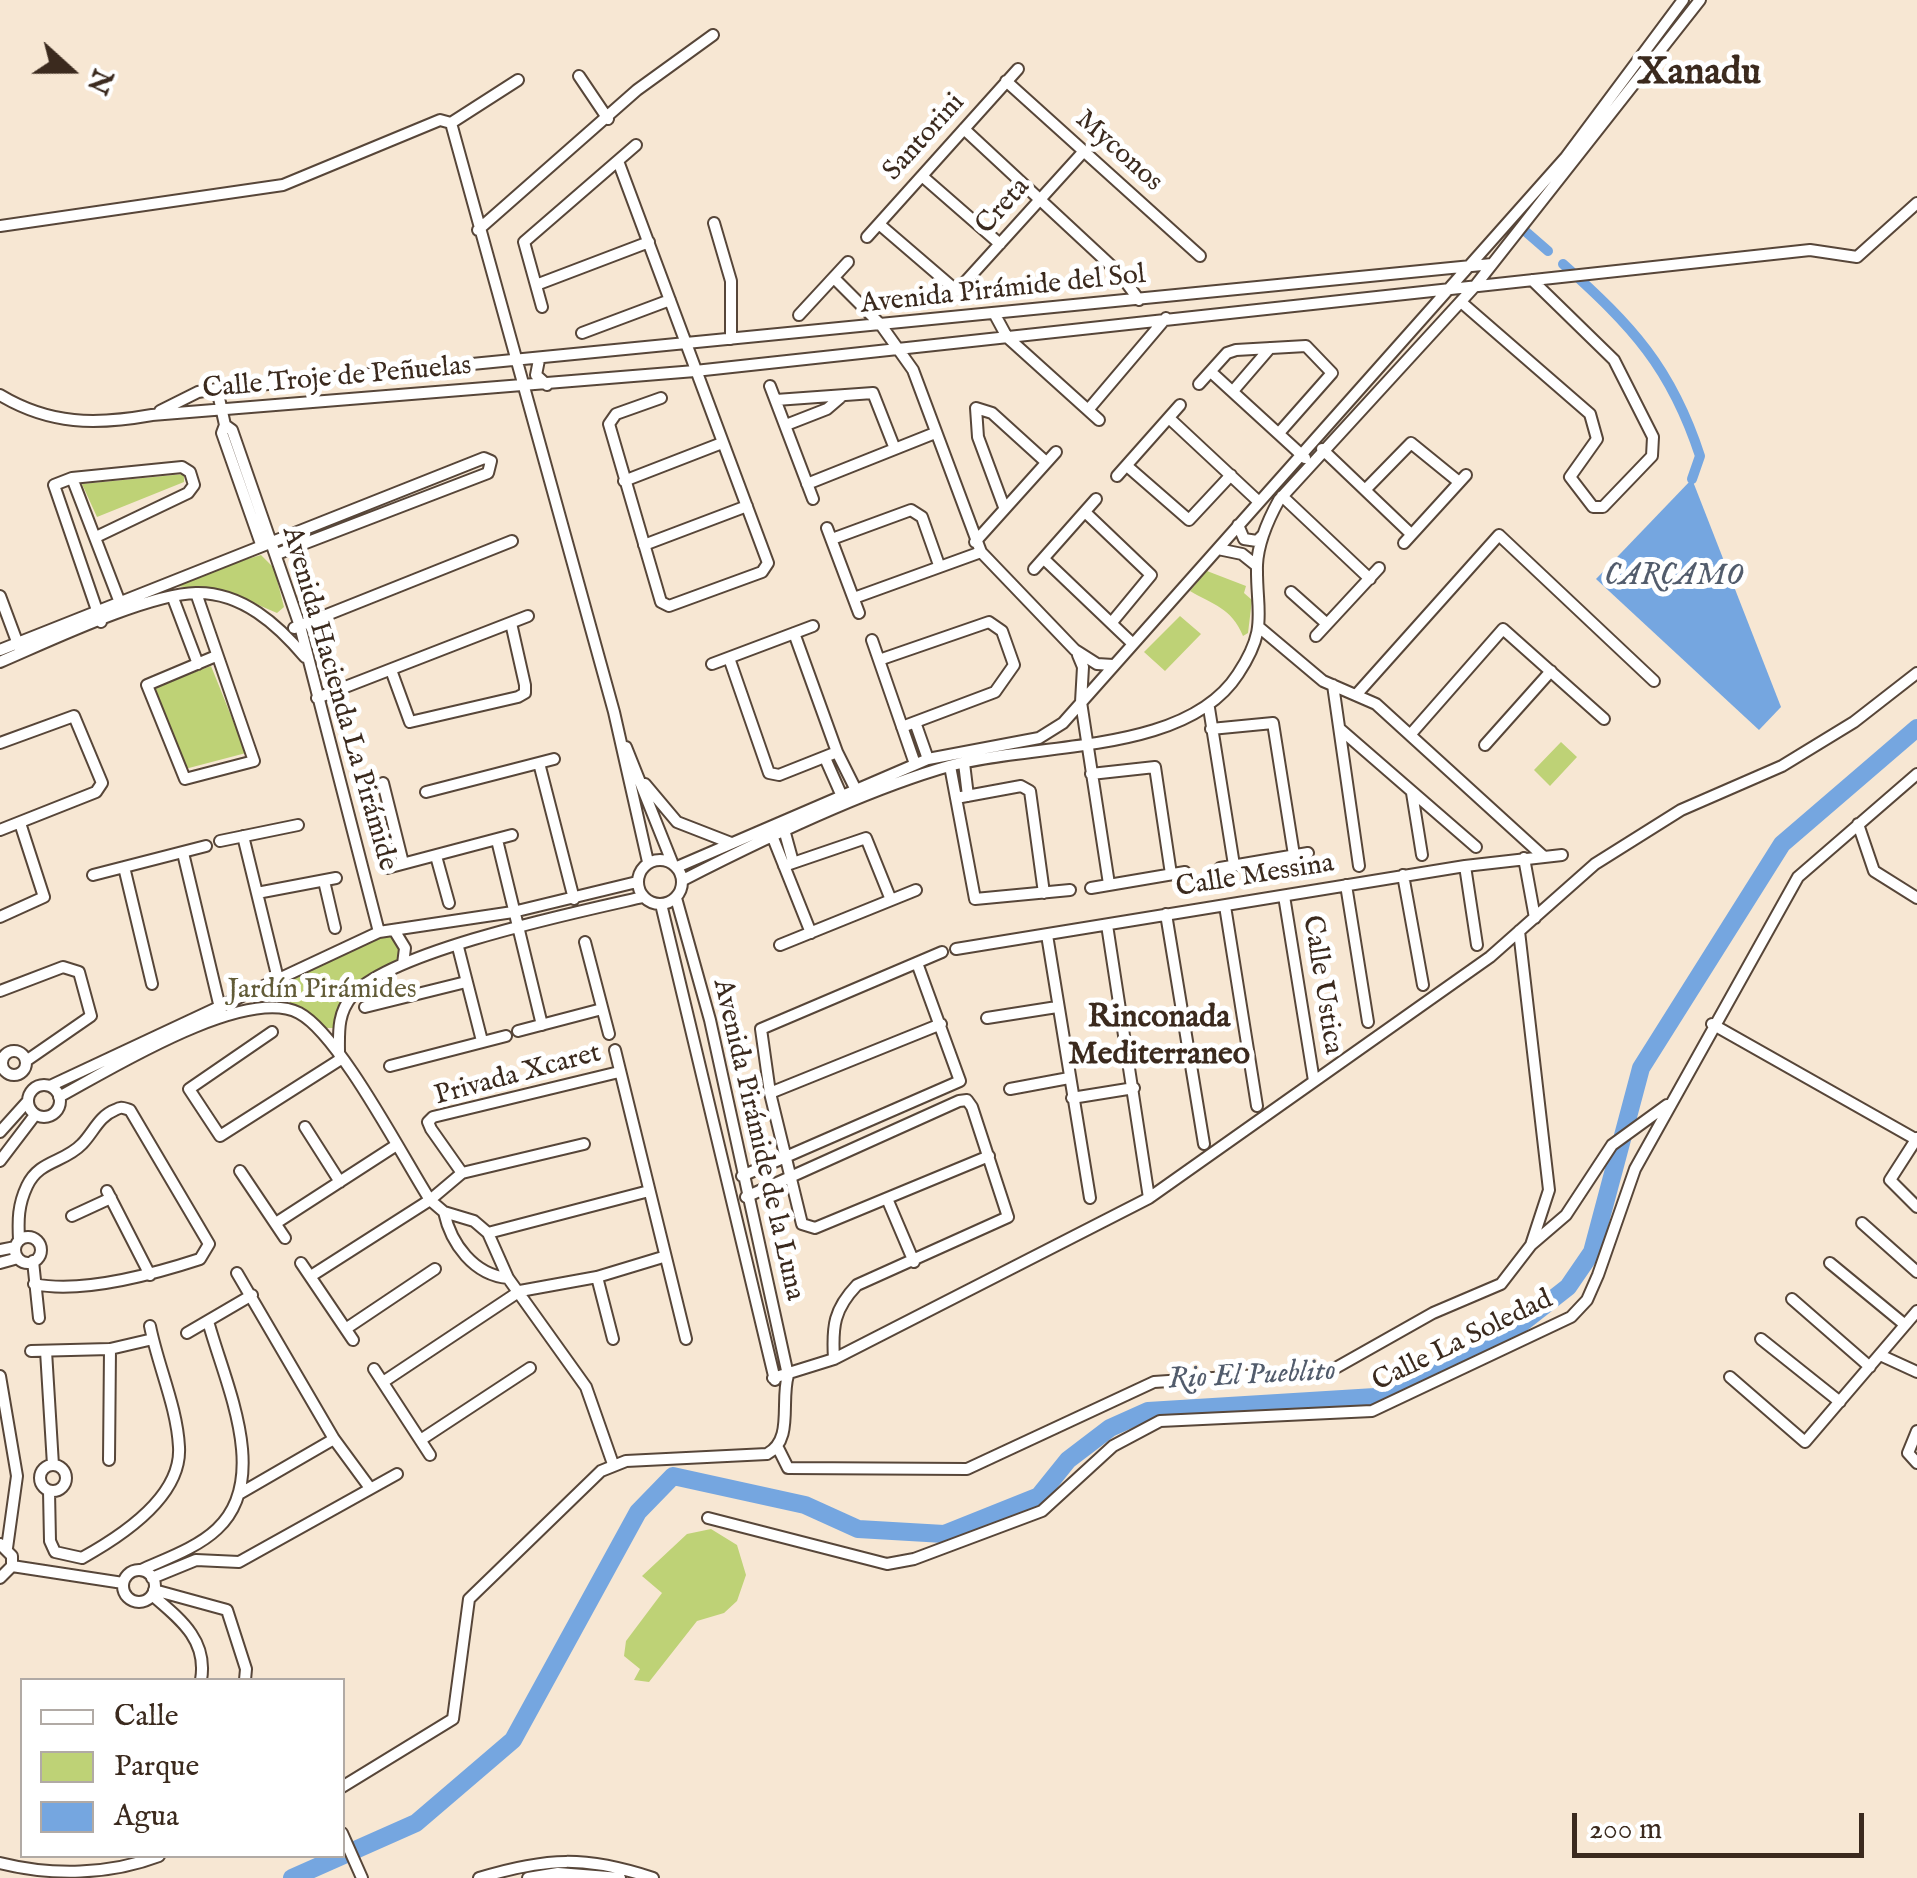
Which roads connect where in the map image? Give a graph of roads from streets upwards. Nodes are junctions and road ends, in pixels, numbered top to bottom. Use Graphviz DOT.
graph roads {
  1 [pos="1683,0"];
  2 [pos="1700,0"];
  3 [pos="713,35"];
  4 [pos="1018,70"];
  5 [pos="579,76"];
  6 [pos="1623,78"];
  7 [pos="518,80"];
  8 [pos="1006,81"];
  9 [pos="1634,87"];
  10 [pos="608,119"];
  11 [pos="451,123"];
  12 [pos="964,128"];
  13 [pos="636,144"];
  14 [pos="1084,151"];
  15 [pos="618,160"];
  16 [pos="922,176"];
  17 [pos="1039,202"];
  18 [pos="1917,203"];
  19 [pos="1516,219"];
  20 [pos="714,223"];
  21 [pos="879,224"];
  22 [pos="0,226"];
  23 [pos="478,230"];
  24 [pos="867,237"];
  25 [pos="648,242"];
  26 [pos="1000,244"];
  27 [pos="1200,256"];
  28 [pos="848,262"];
  29 [pos="1470,263"];
  30 [pos="1492,264"];
  31 [pos="834,278"];
  32 [pos="1532,280"];
  33 [pos="536,285"];
  34 [pos="1475,286"];
  35 [pos="1447,290"];
  36 [pos="1207,293"];
  37 [pos="670,300"];
  38 [pos="1139,300"];
  39 [pos="1461,302"];
  40 [pos="542,307"];
  41 [pos="994,313"];
  42 [pos="800,315"];
  43 [pos="1211,315"];
  44 [pos="1166,318"];
  45 [pos="881,325"];
  46 [pos="582,333"];
  47 [pos="1007,338"];
  48 [pos="731,339"];
  49 [pos="685,344"];
  50 [pos="1270,348"];
  51 [pos="901,349"];
  52 [pos="539,360"];
  53 [pos="517,362"];
  54 [pos="695,371"];
  55 [pos="1211,372"];
  56 [pos="1199,384"];
  57 [pos="546,385"];
  58 [pos="525,386"];
  59 [pos="770,386"];
  60 [pos="217,388"];
  61 [pos="1232,391"];
  62 [pos="0,395"];
  63 [pos="841,397"];
  64 [pos="662,398"];
  65 [pos="776,400"];
  66 [pos="1180,406"];
  67 [pos="1088,410"];
  68 [pos="223,412"];
  69 [pos="152,415"];
  70 [pos="1169,418"];
  71 [pos="1099,420"];
  72 [pos="786,425"];
  73 [pos="935,432"];
  74 [pos="1279,433"];
  75 [pos="722,442"];
  76 [pos="1322,448"];
  77 [pos="895,449"];
  78 [pos="1056,452"];
  79 [pos="1301,455"];
  80 [pos="1046,462"];
  81 [pos="1126,466"];
  82 [pos="1231,475"];
  83 [pos="1117,476"];
  84 [pos="72,478"];
  85 [pos="624,481"];
  86 [pos="807,484"];
  87 [pos="1366,490"];
  88 [pos="1282,496"];
  89 [pos="812,498"];
  90 [pos="1096,499"];
  91 [pos="1259,502"];
  92 [pos="747,506"];
  93 [pos="1004,506"];
  94 [pos="1085,512"];
  95 [pos="1238,524"];
  96 [pos="1264,534"];
  97 [pos="96,537"];
  98 [pos="266,542"];
  99 [pos="512,542"];
  100 [pos="644,545"];
  101 [pos="978,547"];
  102 [pos="1218,549"];
  103 [pos="277,554"];
  104 [pos="1044,559"];
  105 [pos="939,566"];
  106 [pos="1257,566"];
  107 [pos="1034,568"];
  108 [pos="1379,568"];
  109 [pos="1370,579"];
  110 [pos="1291,592"];
  111 [pos="196,594"];
  112 [pos="0,596"];
  113 [pos="173,598"];
  114 [pos="854,598"];
  115 [pos="123,608"];
  116 [pos="859,613"];
  117 [pos="528,616"];
  118 [pos="99,617"];
  119 [pos="1114,621"];
  120 [pos="511,623"];
  121 [pos="1327,624"];
  122 [pos="300,626"];
  123 [pos="812,626"];
  124 [pos="1260,628"];
  125 [pos="284,632"];
  126 [pos="794,633"];
  127 [pos="1316,636"];
  128 [pos="872,640"];
  129 [pos="1133,644"];
  130 [pos="20,648"];
  131 [pos="1075,650"];
  132 [pos="1,654"];
  133 [pos="216,656"];
  134 [pos="729,658"];
  135 [pos="879,660"];
  136 [pos="309,662"];
  137 [pos="198,664"];
  138 [pos="712,664"];
  139 [pos="1113,665"];
  140 [pos="391,670"];
  141 [pos="1551,670"];
  142 [pos="1917,673"];
  143 [pos="1654,680"];
  144 [pos="1333,685"];
  145 [pos="1356,695"];
  146 [pos="317,698"];
  147 [pos="1081,702"];
  148 [pos="1209,708"];
  149 [pos="614,712"];
  150 [pos="1604,719"];
  151 [pos="915,722"];
  152 [pos="902,726"];
  153 [pos="1211,727"];
  154 [pos="1339,728"];
  155 [pos="1410,735"];
  156 [pos="1086,742"];
  157 [pos="0,743"];
  158 [pos="1486,744"];
  159 [pos="837,752"];
  160 [pos="926,754"];
  161 [pos="824,758"];
  162 [pos="554,759"];
  163 [pos="913,759"];
  164 [pos="539,763"];
  165 [pos="964,763"];
  166 [pos="950,766"];
  167 [pos="1090,770"];
  168 [pos="635,771"];
  169 [pos="1917,774"];
  170 [pos="383,782"];
  171 [pos="426,792"];
  172 [pos="1412,792"];
  173 [pos="858,795"];
  174 [pos="962,795"];
  175 [pos="844,801"];
  176 [pos="20,822"];
  177 [pos="1858,824"];
  178 [pos="298,825"];
  179 [pos="0,830"];
  180 [pos="785,833"];
  181 [pos="244,836"];
  182 [pos="512,836"];
  183 [pos="772,838"];
  184 [pos="497,840"];
  185 [pos="220,841"];
  186 [pos="733,844"];
  187 [pos="206,846"];
  188 [pos="1476,847"];
  189 [pos="183,852"];
  190 [pos="1308,853"];
  191 [pos="1294,855"];
  192 [pos="1562,855"];
  193 [pos="436,856"];
  194 [pos="1422,856"];
  195 [pos="1544,856"];
  196 [pos="1524,858"];
  197 [pos="787,861"];
  198 [pos="648,862"];
  199 [pos="404,863"];
  200 [pos="674,864"];
  201 [pos="1234,866"];
  202 [pos="1359,866"];
  203 [pos="1465,866"];
  204 [pos="124,867"];
  205 [pos="387,868"];
  206 [pos="1220,868"];
  207 [pos="1185,872"];
  208 [pos="1172,874"];
  209 [pos="93,875"];
  210 [pos="1403,875"];
  211 [pos="683,880"];
  212 [pos="638,882"];
  213 [pos="1109,884"];
  214 [pos="1346,886"];
  215 [pos="1091,888"];
  216 [pos="916,890"];
  217 [pos="1070,890"];
  218 [pos="256,893"];
  219 [pos="1044,893"];
  220 [pos="1284,896"];
  221 [pos="643,897"];
  222 [pos="676,898"];
  223 [pos="1917,898"];
  224 [pos="574,899"];
  225 [pos="891,900"];
  226 [pos="449,904"];
  227 [pos="661,904"];
  228 [pos="1225,906"];
  229 [pos="513,912"];
  230 [pos="1166,914"];
  231 [pos="0,917"];
  232 [pos="1534,918"];
  233 [pos="1107,925"];
  234 [pos="516,926"];
  235 [pos="335,928"];
  236 [pos="394,930"];
  237 [pos="1519,931"];
  238 [pos="379,932"];
  239 [pos="811,933"];
  240 [pos="1046,935"];
  241 [pos="586,942"];
  242 [pos="780,945"];
  243 [pos="1477,945"];
  244 [pos="458,947"];
  245 [pos="956,949"];
  246 [pos="942,952"];
  247 [pos="917,963"];
  248 [pos="403,964"];
  249 [pos="274,982"];
  250 [pos="466,982"];
  251 [pos="152,984"];
  252 [pos="1423,985"];
  253 [pos="0,992"];
  254 [pos="274,1005"];
  255 [pos="1056,1006"];
  256 [pos="364,1007"];
  257 [pos="602,1009"];
  258 [pos="221,1014"];
  259 [pos="987,1018"];
  260 [pos="1368,1022"];
  261 [pos="339,1024"];
  262 [pos="942,1024"];
  263 [pos="1712,1024"];
  264 [pos="542,1025"];
  265 [pos="319,1028"];
  266 [pos="518,1031"];
  267 [pos="272,1032"];
  268 [pos="609,1034"];
  269 [pos="506,1036"];
  270 [pos="482,1041"];
  271 [pos="615,1050"];
  272 [pos="340,1056"];
  273 [pos="26,1063"];
  274 [pos="390,1066"];
  275 [pos="619,1072"];
  276 [pos="8,1076"];
  277 [pos="1069,1078"];
  278 [pos="1314,1081"];
  279 [pos="1010,1088"];
  280 [pos="1134,1088"];
  281 [pos="38,1091"];
  282 [pos="770,1093"];
  283 [pos="59,1097"];
  284 [pos="1072,1098"];
  285 [pos="1672,1102"];
  286 [pos="1257,1106"];
  287 [pos="35,1116"];
  288 [pos="305,1127"];
  289 [pos="0,1132"];
  290 [pos="1917,1139"];
  291 [pos="584,1144"];
  292 [pos="1204,1144"];
  293 [pos="395,1146"];
  294 [pos="989,1156"];
  295 [pos="0,1161"];
  296 [pos="785,1161"];
  297 [pos="240,1171"];
  298 [pos="462,1174"];
  299 [pos="788,1174"];
  300 [pos="742,1176"];
  301 [pos="340,1182"];
  302 [pos="649,1191"];
  303 [pos="746,1197"];
  304 [pos="1090,1198"];
  305 [pos="1149,1198"];
  306 [pos="430,1200"];
  307 [pos="888,1201"];
  308 [pos="1917,1207"];
  309 [pos="444,1212"];
  310 [pos="72,1216"];
  311 [pos="276,1223"];
  312 [pos="1862,1223"];
  313 [pos="488,1234"];
  314 [pos="285,1238"];
  315 [pos="1531,1245"];
  316 [pos="18,1248"];
  317 [pos="0,1250"];
  318 [pos="662,1257"];
  319 [pos="33,1261"];
  320 [pos="914,1262"];
  321 [pos="302,1263"];
  322 [pos="1830,1263"];
  323 [pos="0,1264"];
  324 [pos="435,1269"];
  325 [pos="1917,1272"];
  326 [pos="238,1273"];
  327 [pos="150,1275"];
  328 [pos="311,1276"];
  329 [pos="597,1276"];
  330 [pos="508,1278"];
  331 [pos="34,1284"];
  332 [pos="520,1291"];
  333 [pos="252,1295"];
  334 [pos="1792,1299"];
  335 [pos="1917,1310"];
  336 [pos="39,1318"];
  337 [pos="776,1318"];
  338 [pos="760,1320"];
  339 [pos="208,1321"];
  340 [pos="1904,1324"];
  341 [pos="347,1328"];
  342 [pos="187,1333"];
  343 [pos="613,1339"];
  344 [pos="686,1339"];
  345 [pos="1761,1339"];
  346 [pos="353,1340"];
  347 [pos="110,1349"];
  348 [pos="30,1350"];
  349 [pos="46,1351"];
  350 [pos="1880,1355"];
  351 [pos="834,1358"];
  352 [pos="1870,1367"];
  353 [pos="530,1368"];
  354 [pos="374,1369"];
  355 [pos="1917,1372"];
  356 [pos="788,1375"];
  357 [pos="0,1376"];
  358 [pos="1730,1377"];
  359 [pos="773,1378"];
  360 [pos="383,1382"];
  361 [pos="782,1392"];
  362 [pos="1840,1402"];
  363 [pos="1917,1431"];
  364 [pos="334,1439"];
  365 [pos="422,1439"];
  366 [pos="778,1448"];
  367 [pos="430,1456"];
  368 [pos="109,1460"];
  369 [pos="1913,1460"];
  370 [pos="613,1464"];
  371 [pos="47,1468"];
  372 [pos="397,1474"];
  373 [pos="17,1476"];
  374 [pos="370,1488"];
  375 [pos="46,1490"];
  376 [pos="16,1494"];
  377 [pos="239,1494"];
  378 [pos="708,1518"];
  379 [pos="199,1542"];
  380 [pos="4,1546"];
  381 [pos="206,1559"];
  382 [pos="12,1566"];
  383 [pos="141,1570"];
  384 [pos="0,1578"];
  385 [pos="123,1582"];
  386 [pos="153,1588"];
  387 [pos="201,1678"];
  388 [pos="245,1678"];
  389 [pos="356,1782"];
  390 [pos="345,1786"];
  391 [pos="345,1794"];
  392 [pos="345,1840"];
  393 [pos="150,1858"];
  394 [pos="0,1863"];
  395 [pos="522,1865"];
  396 [pos="362,1878"];
  397 [pos="479,1878"];
  398 [pos="526,1878"];
  399 [pos="620,1878"];
  400 [pos="654,1878"];
  1 -- 6 [label="street"];
  2 -- 9 [label="street"];
  3 -- 10 [label="street"];
  4 -- 8 [label="street, Santorini"];
  5 -- 10 [label="street"];
  6 -- 9 [label="street"];
  6 -- 19 [label="street"];
  7 -- 11 [label="street"];
  8 -- 12 [label="street, Santorini"];
  8 -- 14 [label="street, Myconos"];
  9 -- 19 [label="street"];
  10 -- 23 [label="street"];
  11 -- 22 [label="street"];
  11 -- 23 [label="street"];
  12 -- 16 [label="street, Santorini"];
  12 -- 17 [label="street"];
  13 -- 15 [label="street"];
  14 -- 17 [label="street, Creta"];
  14 -- 27 [label="street, Myconos"];
  15 -- 25 [label="street"];
  15 -- 33 [label="street"];
  16 -- 21 [label="street, Santorini"];
  16 -- 26 [label="street"];
  17 -- 26 [label="street, Creta"];
  17 -- 38 [label="street"];
  18 -- 32 [label="street, Avenida Pirámide del Sol"];
  19 -- 29 [label="street"];
  19 -- 30 [label="street"];
  20 -- 48 [label="street"];
  21 -- 24 [label="street, Santorini"];
  21 -- 26 [label="street, Creta"];
  23 -- 53 [label="street"];
  25 -- 33 [label="street"];
  25 -- 37 [label="street"];
  28 -- 31 [label="street"];
  29 -- 30 [label="street, Avenida Pirámide del Sol"];
  29 -- 35 [label="street"];
  29 -- 36 [label="street, Avenida Pirámide del Sol"];
  30 -- 34 [label="street"];
  31 -- 42 [label="street"];
  31 -- 45 [label="street"];
  32 -- 34 [label="street, Avenida Pirámide del Sol"];
  32 -- 39 [label="street"];
  33 -- 40 [label="street"];
  34 -- 35 [label="street, Avenida Pirámide del Sol"];
  34 -- 39 [label="street"];
  35 -- 43 [label="street, Avenida Pirámide del Sol"];
  35 -- 79 [label="street"];
  36 -- 38 [label="street, Avenida Pirámide del Sol"];
  36 -- 43 [label="street"];
  37 -- 46 [label="street"];
  37 -- 49 [label="street"];
  38 -- 41 [label="street, Avenida Pirámide del Sol"];
  39 -- 76 [label="street"];
  41 -- 45 [label="street, Avenida Pirámide del Sol"];
  41 -- 47 [label="street"];
  43 -- 44 [label="street, Avenida Pirámide del Sol"];
  44 -- 47 [label="street, Avenida Pirámide del Sol"];
  44 -- 67 [label="street"];
  45 -- 48 [label="street, Avenida Pirámide del Sol"];
  45 -- 51 [label="street"];
  47 -- 51 [label="street, Avenida Pirámide del Sol"];
  47 -- 67 [label="street"];
  48 -- 49 [label="street, Avenida Pirámide del Sol"];
  49 -- 52 [label="street, Avenida Pirámide del Sol"];
  49 -- 54 [label="street"];
  50 -- 55 [label="street"];
  50 -- 61 [label="street"];
  50 -- 74 [label="street"];
  51 -- 54 [label="street, Avenida Pirámide del Sol"];
  51 -- 73 [label="street"];
  52 -- 53 [label="street, Avenida Pirámide del Sol"];
  52 -- 57 [label="street"];
  53 -- 58 [label="street"];
  53 -- 60 [label="street, Calle Troje de Peñuelas"];
  54 -- 57 [label="street, Avenida Pirámide del Sol"];
  54 -- 75 [label="street"];
  55 -- 56 [label="street"];
  55 -- 61 [label="street"];
  57 -- 58 [label="street, Avenida Pirámide del Sol"];
  58 -- 68 [label="street, Calle Troje de Peñuelas"];
  58 -- 149 [label="street"];
  59 -- 65 [label="street"];
  60 -- 68 [label="street, Avenida Hacienda La Pirámide"];
  60 -- 69 [label="street, Calle Troje de Peñuelas"];
  61 -- 74 [label="street"];
  62 -- 69 [label="street, Calle Troje de Peñuelas"];
  63 -- 65 [label="street"];
  63 -- 72 [label="street"];
  63 -- 77 [label="street"];
  64 -- 85 [label="street"];
  65 -- 72 [label="street"];
  66 -- 70 [label="street"];
  67 -- 71 [label="street"];
  68 -- 69 [label="street, Calle Troje de Peñuelas"];
  68 -- 98 [label="street, Avenida Hacienda La Pirámide"];
  70 -- 81 [label="street"];
  70 -- 82 [label="street"];
  72 -- 86 [label="street"];
  73 -- 77 [label="street"];
  73 -- 101 [label="street"];
  74 -- 79 [label="street"];
  75 -- 85 [label="street"];
  75 -- 92 [label="street"];
  76 -- 79 [label="street"];
  76 -- 87 [label="street"];
  77 -- 86 [label="street"];
  78 -- 80 [label="street"];
  79 -- 88 [label="street"];
  79 -- 91 [label="street"];
  80 -- 93 [label="street"];
  80 -- 93 [label="street"];
  81 -- 82 [label="street"];
  81 -- 83 [label="street"];
  82 -- 91 [label="street"];
  84 -- 97 [label="street"];
  84 -- 97 [label="street"];
  84 -- 118 [label="street"];
  85 -- 100 [label="street"];
  86 -- 89 [label="street"];
  87 -- 87 [label="street"];
  88 -- 96 [label="street"];
  88 -- 109 [label="street"];
  90 -- 94 [label="street"];
  91 -- 95 [label="street"];
  92 -- 100 [label="street"];
  92 -- 100 [label="street"];
  93 -- 101 [label="street"];
  94 -- 104 [label="street"];
  94 -- 119 [label="street"];
  95 -- 96 [label="street"];
  95 -- 102 [label="street"];
  96 -- 106 [label="street"];
  97 -- 115 [label="street"];
  98 -- 103 [label="street, Avenida Hacienda La Pirámide"];
  98 -- 103 [label="street"];
  98 -- 115 [label="street"];
  99 -- 122 [label="street"];
  101 -- 105 [label="street"];
  101 -- 131 [label="street"];
  102 -- 106 [label="street"];
  102 -- 129 [label="street"];
  103 -- 122 [label="street, Avenida Hacienda La Pirámide"];
  104 -- 107 [label="street"];
  104 -- 119 [label="street"];
  105 -- 114 [label="street"];
  105 -- 114 [label="street"];
  106 -- 124 [label="street"];
  108 -- 109 [label="street"];
  109 -- 121 [label="street"];
  110 -- 121 [label="street"];
  111 -- 113 [label="street"];
  111 -- 125 [label="street"];
  111 -- 133 [label="street"];
  112 -- 130 [label="street"];
  113 -- 115 [label="street"];
  113 -- 137 [label="street"];
  114 -- 116 [label="street"];
  115 -- 118 [label="street"];
  117 -- 120 [label="street"];
  118 -- 130 [label="street"];
  119 -- 129 [label="street"];
  120 -- 140 [label="street"];
  120 -- 140 [label="street"];
  121 -- 127 [label="street"];
  122 -- 125 [label="street"];
  122 -- 136 [label="street, Avenida Hacienda La Pirámide"];
  123 -- 126 [label="street"];
  124 -- 144 [label="street"];
  124 -- 148 [label="street"];
  125 -- 136 [label="street"];
  126 -- 134 [label="street"];
  126 -- 159 [label="street"];
  128 -- 135 [label="street"];
  129 -- 139 [label="street"];
  130 -- 132 [label="street"];
  131 -- 139 [label="street"];
  131 -- 147 [label="street"];
  133 -- 137 [label="street"];
  133 -- 137 [label="street"];
  134 -- 138 [label="street"];
  134 -- 161 [label="street"];
  135 -- 151 [label="street"];
  135 -- 152 [label="street"];
  136 -- 146 [label="street, Avenida Hacienda La Pirámide"];
  139 -- 147 [label="street"];
  140 -- 146 [label="street"];
  141 -- 150 [label="street"];
  141 -- 155 [label="street"];
  141 -- 158 [label="street"];
  142 -- 232 [label="street"];
  143 -- 145 [label="street"];
  144 -- 145 [label="street"];
  144 -- 154 [label="street"];
  145 -- 155 [label="street"];
  146 -- 238 [label="street, Avenida Hacienda La Pirámide"];
  147 -- 156 [label="street"];
  147 -- 160 [label="street"];
  148 -- 153 [label="street"];
  148 -- 156 [label="street"];
  149 -- 168 [label="street"];
  149 -- 198 [label="street"];
  151 -- 152 [label="street"];
  151 -- 160 [label="street"];
  152 -- 163 [label="street"];
  153 -- 191 [label="street"];
  153 -- 201 [label="street"];
  154 -- 172 [label="street"];
  154 -- 202 [label="street"];
  155 -- 195 [label="street"];
  156 -- 165 [label="street"];
  156 -- 167 [label="street"];
  157 -- 176 [label="street"];
  159 -- 161 [label="street"];
  159 -- 173 [label="street"];
  160 -- 163 [label="street"];
  161 -- 175 [label="street"];
  162 -- 164 [label="street"];
  163 -- 173 [label="street"];
  164 -- 171 [label="street"];
  164 -- 224 [label="street"];
  165 -- 166 [label="street"];
  165 -- 174 [label="street"];
  166 -- 173 [label="street"];
  166 -- 174 [label="street"];
  167 -- 208 [label="street"];
  167 -- 213 [label="street"];
  168 -- 186 [label="street"];
  168 -- 200 [label="street"];
  169 -- 177 [label="street, Calle La Soledad"];
  170 -- 199 [label="street"];
  172 -- 188 [label="street"];
  172 -- 194 [label="street"];
  173 -- 175 [label="street"];
  174 -- 219 [label="street"];
  174 -- 219 [label="street"];
  175 -- 180 [label="street"];
  175 -- 186 [label="street"];
  176 -- 179 [label="street"];
  176 -- 231 [label="street"];
  177 -- 223 [label="street"];
  177 -- 263 [label="street, Calle La Soledad"];
  178 -- 181 [label="street"];
  180 -- 183 [label="street"];
  180 -- 197 [label="street"];
  181 -- 185 [label="street"];
  181 -- 218 [label="street"];
  182 -- 184 [label="street"];
  183 -- 197 [label="street"];
  183 -- 211 [label="street"];
  184 -- 193 [label="street"];
  184 -- 229 [label="street"];
  186 -- 200 [label="street"];
  187 -- 189 [label="street"];
  189 -- 204 [label="street"];
  189 -- 258 [label="street"];
  190 -- 191 [label="street"];
  191 -- 201 [label="street"];
  192 -- 195 [label="street, Calle Messina"];
  193 -- 199 [label="street"];
  193 -- 226 [label="street"];
  195 -- 196 [label="street, Calle Messina"];
  196 -- 203 [label="street, Calle Messina"];
  196 -- 232 [label="street"];
  197 -- 225 [label="street"];
  197 -- 239 [label="street"];
  198 -- 200 [label="street"];
  198 -- 212 [label="street"];
  199 -- 205 [label="street"];
  200 -- 211 [label="street"];
  201 -- 206 [label="street"];
  203 -- 210 [label="street, Calle Messina"];
  203 -- 243 [label="street"];
  204 -- 209 [label="street"];
  204 -- 251 [label="street"];
  207 -- 208 [label="street"];
  208 -- 213 [label="street"];
  210 -- 214 [label="street, Calle Messina"];
  210 -- 252 [label="street"];
  211 -- 222 [label="street"];
  212 -- 221 [label="street"];
  212 -- 224 [label="street"];
  213 -- 215 [label="street"];
  214 -- 220 [label="street, Calle Messina"];
  214 -- 260 [label="street"];
  216 -- 225 [label="street"];
  217 -- 219 [label="street"];
  218 -- 235 [label="street"];
  218 -- 249 [label="street"];
  220 -- 228 [label="street, Calle Messina"];
  220 -- 278 [label="street, Calle Ustica"];
  221 -- 227 [label="street"];
  221 -- 234 [label="street"];
  222 -- 227 [label="street"];
  222 -- 300 [label="street, Avenida Pirámide de la Luna"];
  224 -- 229 [label="street"];
  225 -- 239 [label="street"];
  227 -- 338 [label="street, Avenida Pirámide de la Luna"];
  228 -- 230 [label="street, Calle Messina"];
  228 -- 286 [label="street"];
  229 -- 234 [label="street"];
  229 -- 236 [label="street"];
  230 -- 233 [label="street, Calle Messina"];
  230 -- 292 [label="street"];
  232 -- 237 [label="street"];
  233 -- 240 [label="street, Calle Messina"];
  233 -- 280 [label="street"];
  234 -- 244 [label="street"];
  234 -- 264 [label="street"];
  236 -- 238 [label="street"];
  236 -- 248 [label="street"];
  237 -- 278 [label="street"];
  237 -- 315 [label="street"];
  238 -- 249 [label="street"];
  239 -- 242 [label="street"];
  240 -- 245 [label="street, Calle Messina"];
  240 -- 255 [label="street"];
  241 -- 257 [label="street"];
  244 -- 248 [label="street"];
  244 -- 250 [label="street"];
  246 -- 247 [label="street"];
  247 -- 262 [label="street"];
  247 -- 282 [label="street"];
  248 -- 261 [label="street"];
  249 -- 254 [label="street"];
  249 -- 258 [label="street"];
  250 -- 256 [label="street"];
  250 -- 270 [label="street"];
  253 -- 273 [label="street"];
  254 -- 258 [label="street"];
  254 -- 265 [label="street"];
  255 -- 259 [label="street"];
  255 -- 277 [label="street"];
  257 -- 264 [label="street"];
  257 -- 268 [label="street"];
  258 -- 281 [label="street"];
  258 -- 283 [label="street"];
  261 -- 265 [label="street"];
  261 -- 272 [label="street"];
  262 -- 282 [label="street"];
  262 -- 296 [label="street"];
  263 -- 285 [label="street, Calle La Soledad"];
  263 -- 290 [label="street"];
  264 -- 266 [label="street"];
  265 -- 272 [label="street"];
  267 -- 272 [label="street"];
  269 -- 270 [label="street"];
  270 -- 274 [label="street"];
  271 -- 275 [label="street"];
  272 -- 293 [label="street"];
  273 -- 276 [label="street"];
  273 -- 276 [label="street"];
  273 -- 281 [label="street"];
  275 -- 298 [label="street, Privada Xcaret"];
  275 -- 302 [label="street"];
  276 -- 281 [label="street"];
  277 -- 279 [label="street"];
  277 -- 284 [label="street"];
  278 -- 305 [label="street"];
  280 -- 284 [label="street"];
  280 -- 305 [label="street"];
  281 -- 283 [label="street"];
  281 -- 287 [label="street"];
  281 -- 289 [label="street"];
  282 -- 296 [label="street"];
  283 -- 287 [label="street"];
  284 -- 304 [label="street"];
  285 -- 315 [label="street"];
  285 -- 378 [label="street, Calle La Soledad"];
  287 -- 295 [label="street"];
  288 -- 301 [label="street"];
  290 -- 308 [label="street"];
  291 -- 298 [label="street"];
  293 -- 301 [label="street"];
  293 -- 306 [label="street"];
  294 -- 299 [label="street"];
  294 -- 307 [label="street"];
  294 -- 320 [label="street"];
  296 -- 299 [label="street"];
  296 -- 300 [label="street"];
  297 -- 311 [label="street"];
  298 -- 306 [label="street"];
  299 -- 303 [label="street"];
  299 -- 307 [label="street"];
  300 -- 303 [label="street, Avenida Pirámide de la Luna"];
  301 -- 311 [label="street"];
  302 -- 313 [label="street"];
  302 -- 318 [label="street"];
  303 -- 337 [label="street, Avenida Pirámide de la Luna"];
  305 -- 351 [label="street"];
  306 -- 309 [label="street"];
  306 -- 328 [label="street"];
  307 -- 320 [label="street"];
  309 -- 313 [label="street"];
  309 -- 330 [label="street"];
  310 -- 327 [label="street"];
  311 -- 314 [label="street"];
  312 -- 325 [label="street"];
  313 -- 330 [label="street"];
  315 -- 366 [label="street"];
  316 -- 317 [label="street"];
  316 -- 319 [label="street"];
  316 -- 319 [label="street"];
  316 -- 323 [label="street"];
  316 -- 327 [label="street"];
  318 -- 329 [label="street"];
  318 -- 344 [label="street"];
  319 -- 331 [label="street"];
  320 -- 351 [label="street"];
  321 -- 328 [label="street"];
  322 -- 340 [label="street"];
  324 -- 341 [label="street"];
  326 -- 333 [label="street"];
  327 -- 331 [label="street"];
  328 -- 341 [label="street"];
  329 -- 332 [label="street"];
  329 -- 343 [label="street"];
  330 -- 332 [label="street"];
  331 -- 336 [label="street"];
  332 -- 360 [label="street"];
  332 -- 370 [label="street"];
  333 -- 339 [label="street"];
  333 -- 364 [label="street"];
  334 -- 352 [label="street"];
  335 -- 340 [label="street"];
  337 -- 338 [label="street"];
  337 -- 356 [label="street, Avenida Pirámide de la Luna"];
  338 -- 359 [label="street, Avenida Pirámide de la Luna"];
  339 -- 342 [label="street"];
  339 -- 377 [label="street"];
  340 -- 350 [label="street"];
  341 -- 346 [label="street"];
  345 -- 362 [label="street"];
  347 -- 349 [label="street"];
  347 -- 368 [label="street"];
  347 -- 375 [label="street"];
  348 -- 349 [label="street"];
  349 -- 371 [label="street"];
  350 -- 352 [label="street"];
  350 -- 355 [label="street"];
  351 -- 356 [label="street"];
  352 -- 362 [label="street"];
  353 -- 365 [label="street"];
  354 -- 360 [label="street"];
  356 -- 359 [label="street"];
  356 -- 361 [label="street"];
  357 -- 373 [label="street"];
  358 -- 362 [label="street"];
  359 -- 361 [label="street, Avenida Pirámide de la Luna"];
  360 -- 365 [label="street"];
  361 -- 366 [label="street"];
  363 -- 369 [label="street"];
  364 -- 374 [label="street"];
  364 -- 377 [label="street"];
  365 -- 367 [label="street"];
  366 -- 370 [label="street"];
  370 -- 389 [label="street"];
  371 -- 373 [label="street"];
  371 -- 375 [label="street"];
  371 -- 375 [label="street"];
  372 -- 374 [label="street"];
  373 -- 376 [label="street"];
  374 -- 381 [label="street"];
  375 -- 376 [label="street"];
  376 -- 380 [label="street"];
  377 -- 379 [label="street"];
  379 -- 381 [label="street"];
  379 -- 383 [label="street"];
  380 -- 382 [label="street"];
  381 -- 386 [label="street"];
  382 -- 384 [label="street"];
  382 -- 385 [label="street"];
  383 -- 385 [label="street"];
  383 -- 386 [label="street"];
  385 -- 386 [label="street"];
  386 -- 387 [label="street"];
  386 -- 388 [label="street"];
  389 -- 390 [label="street"];
  389 -- 391 [label="street"];
  392 -- 396 [label="street"];
  393 -- 394 [label="street"];
  395 -- 397 [label="street"];
  395 -- 398 [label="street"];
  395 -- 400 [label="street"];
  398 -- 399 [label="street"];
}
